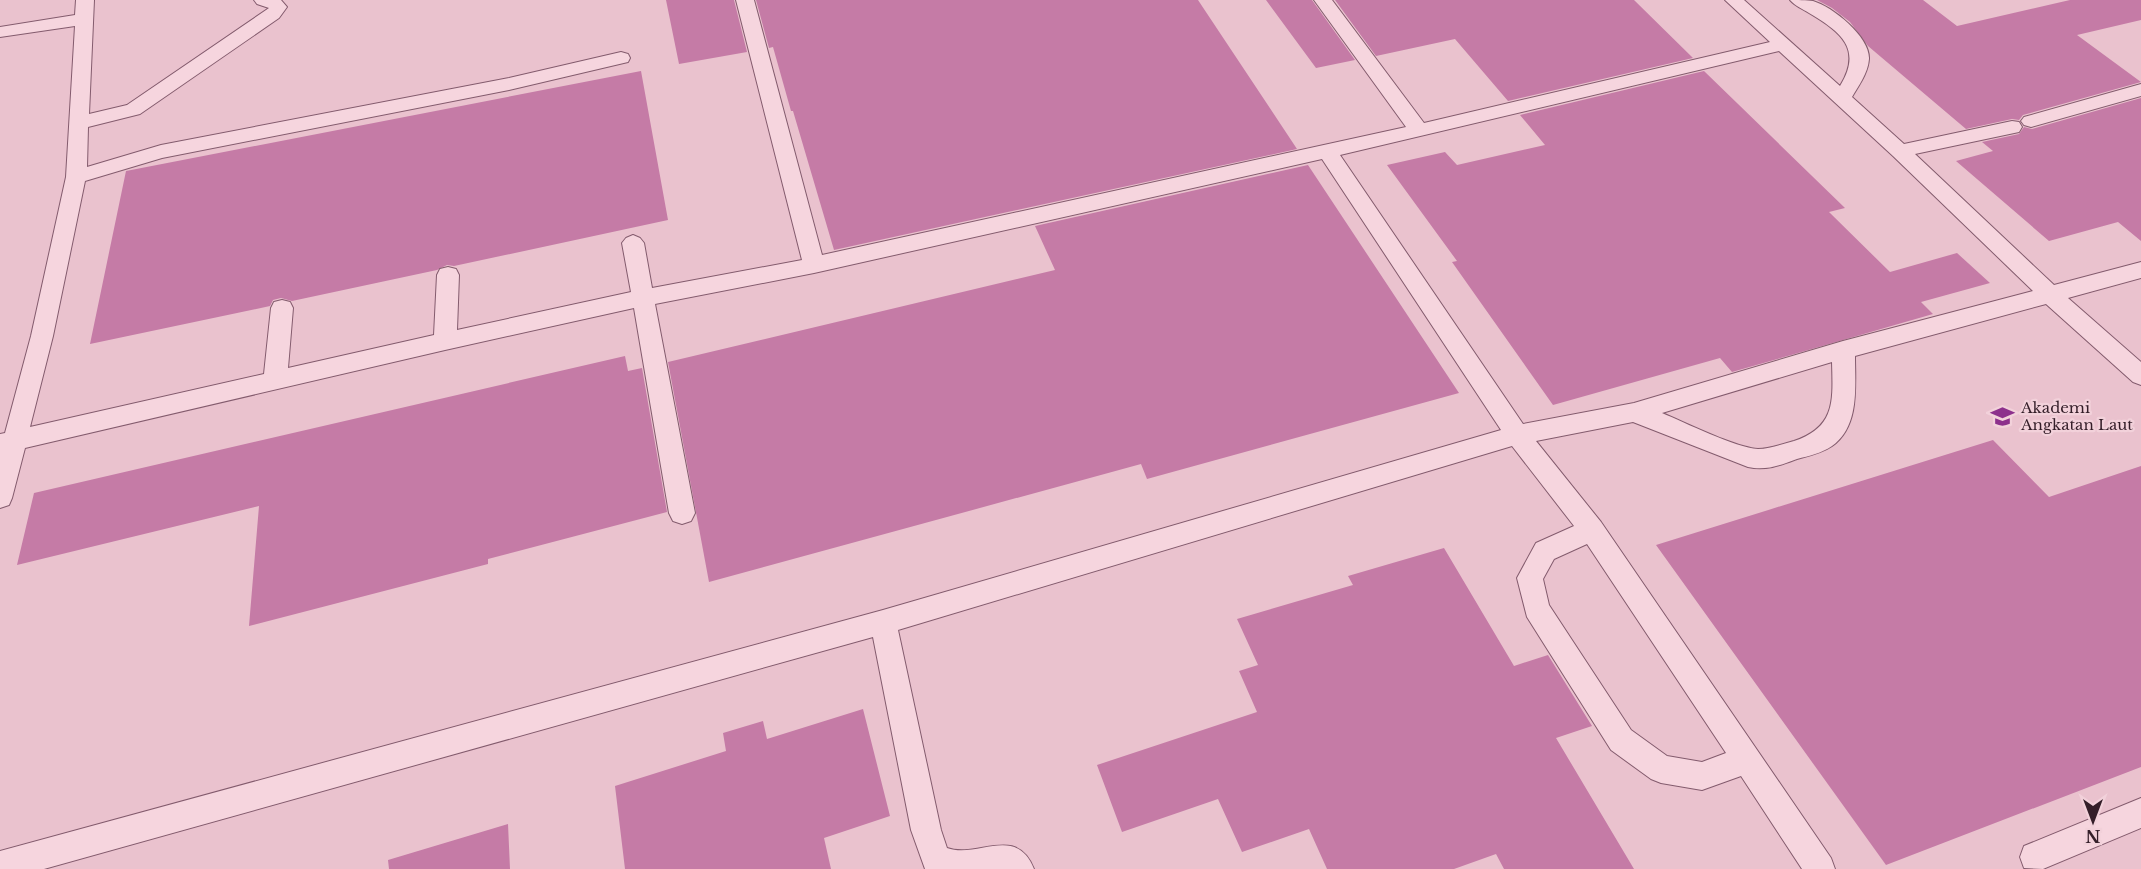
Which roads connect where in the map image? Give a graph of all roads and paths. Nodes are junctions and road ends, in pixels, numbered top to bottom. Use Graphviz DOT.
graph roads {
  1 [pos="263,0"];
  2 [pos="745,0"];
  3 [pos="1323,0"];
  4 [pos="1734,0"];
  5 [pos="1799,0"];
  6 [pos="84,10"];
  7 [pos="0,32"];
  8 [pos="1782,45"];
  9 [pos="621,58"];
  10 [pos="2141,90"];
  11 [pos="1841,99"];
  12 [pos="2031,121"];
  13 [pos="78,123"];
  14 [pos="2012,127"];
  15 [pos="1419,130"];
  16 [pos="1327,151"];
  17 [pos="1900,151"];
  18 [pos="76,177"];
  19 [pos="633,243"];
  20 [pos="814,265"];
  21 [pos="2141,270"];
  22 [pos="448,275"];
  23 [pos="2050,295"];
  24 [pos="643,298"];
  25 [pos="282,308"];
  26 [pos="445,341"];
  27 [pos="1843,350"];
  28 [pos="2141,376"];
  29 [pos="274,380"];
  30 [pos="1634,412"];
  31 [pos="1517,435"];
  32 [pos="8,442"];
  33 [pos="0,498"];
  34 [pos="682,513"];
  35 [pos="1592,530"];
  36 [pos="884,622"];
  37 [pos="1747,760"];
  38 [pos="2141,813"];
  39 [pos="2035,857"];
  40 [pos="0,866"];
  41 [pos="1019,869"];
  42 [pos="1820,869"];
  1 -- 13 [label="lane"];
  2 -- 20 [label="lane"];
  3 -- 15 [label="lane"];
  4 -- 8 [label="lane"];
  5 -- 11 [label="lane"];
  6 -- 7 [label="lane"];
  6 -- 13 [label="lane"];
  8 -- 11 [label="lane"];
  8 -- 15 [label="lane"];
  9 -- 18 [label="lane"];
  10 -- 12 [label="lane"];
  11 -- 17 [label="lane"];
  13 -- 18 [label="lane"];
  14 -- 17 [label="lane"];
  15 -- 16 [label="lane"];
  16 -- 20 [label="lane"];
  16 -- 31 [label="lane"];
  17 -- 23 [label="lane"];
  18 -- 32 [label="lane"];
  19 -- 24 [label="lane"];
  20 -- 24 [label="lane"];
  21 -- 23 [label="lane"];
  22 -- 26 [label="lane"];
  23 -- 27 [label="lane"];
  23 -- 28 [label="lane"];
  24 -- 26 [label="lane"];
  24 -- 34 [label="lane"];
  25 -- 29 [label="lane"];
  26 -- 29 [label="lane"];
  27 -- 30 [label="lane"];
  27 -- 30 [label="lane"];
  29 -- 32 [label="lane"];
  30 -- 31 [label="lane"];
  31 -- 35 [label="lane"];
  31 -- 36 [label="lane"];
  32 -- 33 [label="lane"];
  35 -- 37 [label="lane"];
  35 -- 37 [label="lane"];
  36 -- 40 [label="lane"];
  36 -- 41 [label="lane"];
  37 -- 42 [label="lane"];
  38 -- 39 [label="lane"];
}
